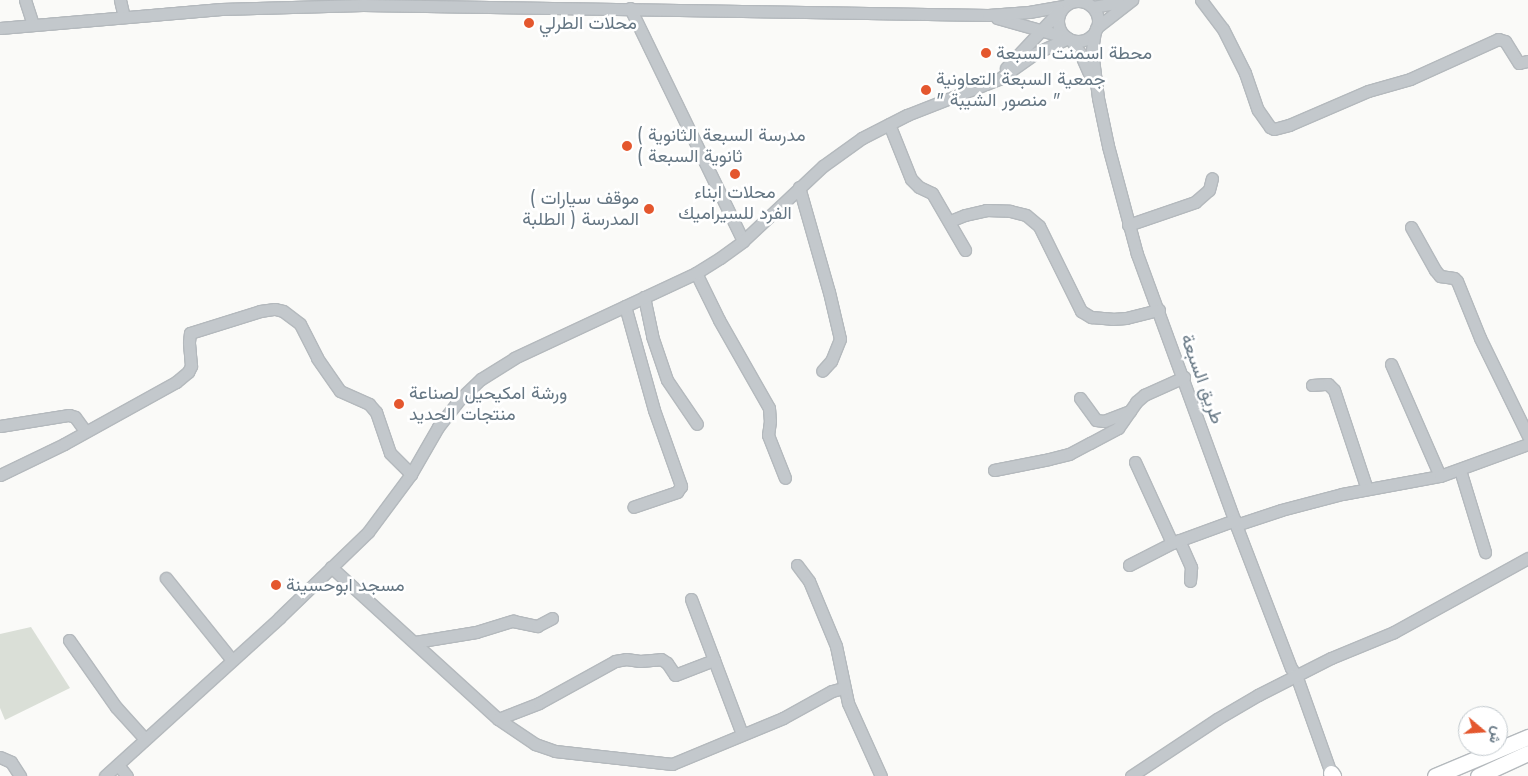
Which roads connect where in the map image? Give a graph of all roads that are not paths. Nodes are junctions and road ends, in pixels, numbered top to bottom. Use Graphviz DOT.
graph roads {
  1 [pos="26,0"];
  2 [pos="120,0"];
  3 [pos="1132,0"];
  4 [pos="1201,0"];
  5 [pos="406,2"];
  6 [pos="655,3"];
  7 [pos="543,4"];
  8 [pos="1091,4"];
  9 [pos="1065,5"];
  10 [pos="630,8"];
  11 [pos="988,16"];
  12 [pos="124,18"];
  13 [pos="33,25"];
  14 [pos="0,28"];
  15 [pos="1041,30"];
  16 [pos="1096,30"];
  17 [pos="1068,38"];
  18 [pos="1528,61"];
  19 [pos="989,83"];
  20 [pos="1098,98"];
  21 [pos="889,124"];
  22 [pos="1212,178"];
  23 [pos="799,187"];
  24 [pos="950,221"];
  25 [pos="1128,225"];
  26 [pos="1411,227"];
  27 [pos="743,241"];
  28 [pos="965,250"];
  29 [pos="696,273"];
  30 [pos="644,297"];
  31 [pos="625,306"];
  32 [pos="1158,310"];
  33 [pos="1391,364"];
  34 [pos="822,371"];
  35 [pos="1184,378"];
  36 [pos="1312,385"];
  37 [pos="1080,398"];
  38 [pos="1130,412"];
  39 [pos="697,424"];
  40 [pos="0,426"];
  41 [pos="85,431"];
  42 [pos="1528,436"];
  43 [pos="1528,444"];
  44 [pos="1135,462"];
  45 [pos="994,470"];
  46 [pos="1460,470"];
  47 [pos="411,474"];
  48 [pos="0,475"];
  49 [pos="1440,476"];
  50 [pos="785,478"];
  51 [pos="1367,489"];
  52 [pos="634,506"];
  53 [pos="1236,522"];
  54 [pos="1176,542"];
  55 [pos="1485,552"];
  56 [pos="1528,558"];
  57 [pos="1129,565"];
  58 [pos="797,566"];
  59 [pos="331,567"];
  60 [pos="166,578"];
  61 [pos="1190,581"];
  62 [pos="691,599"];
  63 [pos="552,618"];
  64 [pos="69,640"];
  65 [pos="415,642"];
  66 [pos="232,660"];
  67 [pos="714,660"];
  68 [pos="1293,673"];
  69 [pos="843,688"];
  70 [pos="498,719"];
  71 [pos="742,734"];
  72 [pos="1528,737"];
  73 [pos="145,739"];
  74 [pos="1528,753"];
  75 [pos="0,757"];
  76 [pos="118,765"];
  77 [pos="1330,775"];
  78 [pos="20,776"];
  79 [pos="105,776"];
  80 [pos="127,776"];
  81 [pos="881,776"];
  82 [pos="1131,776"];
  83 [pos="1435,776"];
  84 [pos="1478,776"];
  1 -- 13 [label="street"];
  2 -- 12 [label="street"];
  3 -- 8 [label="street"];
  3 -- 16 [label="street"];
  4 -- 18 [label="street"];
  5 -- 7 [label="street"];
  5 -- 12 [label="street"];
  6 -- 10 [label="street"];
  6 -- 11 [label="street"];
  7 -- 10 [label="street"];
  8 -- 9 [label="street"];
  8 -- 16 [label="street"];
  9 -- 11 [label="street"];
  9 -- 15 [label="street"];
  9 -- 17 [label="street"];
  10 -- 27 [label="street"];
  11 -- 15 [label="street"];
  12 -- 13 [label="street"];
  13 -- 14 [label="street"];
  15 -- 17 [label="street"];
  15 -- 19 [label="street"];
  16 -- 17 [label="street"];
  16 -- 20 [label="street"];
  17 -- 19 [label="street"];
  17 -- 20 [label="street"];
  19 -- 21 [label="street"];
  20 -- 25 [label="street, طريق السبعة"];
  21 -- 23 [label="street"];
  21 -- 24 [label="street"];
  22 -- 25 [label="street"];
  23 -- 27 [label="street"];
  23 -- 34 [label="street"];
  24 -- 28 [label="street"];
  24 -- 32 [label="street"];
  25 -- 32 [label="street, طريق السبعة"];
  26 -- 42 [label="street"];
  27 -- 29 [label="street"];
  29 -- 30 [label="street"];
  29 -- 50 [label="street"];
  30 -- 31 [label="street"];
  30 -- 39 [label="street"];
  31 -- 47 [label="street"];
  31 -- 52 [label="street"];
  32 -- 35 [label="street, طريق السبعة"];
  33 -- 49 [label="street"];
  35 -- 38 [label="street"];
  35 -- 53 [label="street, طريق السبعة"];
  36 -- 51 [label="street"];
  37 -- 38 [label="street"];
  38 -- 45 [label="street"];
  40 -- 41 [label="street"];
  41 -- 47 [label="street"];
  41 -- 48 [label="street"];
  43 -- 46 [label="street"];
  44 -- 54 [label="street"];
  46 -- 49 [label="street"];
  46 -- 55 [label="street"];
  47 -- 59 [label="street"];
  49 -- 51 [label="street"];
  51 -- 53 [label="street"];
  53 -- 54 [label="street"];
  53 -- 68 [label="street, طريق السبعة"];
  54 -- 57 [label="street"];
  54 -- 61 [label="street"];
  56 -- 68 [label="street"];
  58 -- 69 [label="street"];
  59 -- 65 [label="street"];
  59 -- 66 [label="street"];
  60 -- 66 [label="street"];
  62 -- 67 [label="street"];
  63 -- 65 [label="street"];
  64 -- 73 [label="street"];
  65 -- 70 [label="street"];
  66 -- 73 [label="street"];
  67 -- 70 [label="street"];
  67 -- 71 [label="street"];
  68 -- 77 [label="street, طريق السبعة"];
  68 -- 82 [label="street"];
  69 -- 71 [label="street"];
  69 -- 81 [label="street"];
  70 -- 71 [label="street"];
  72 -- 83 [label="highway"];
  73 -- 76 [label="street"];
  74 -- 84 [label="highway"];
  75 -- 78 [label="street"];
  76 -- 79 [label="street"];
  76 -- 80 [label="street"];
}
